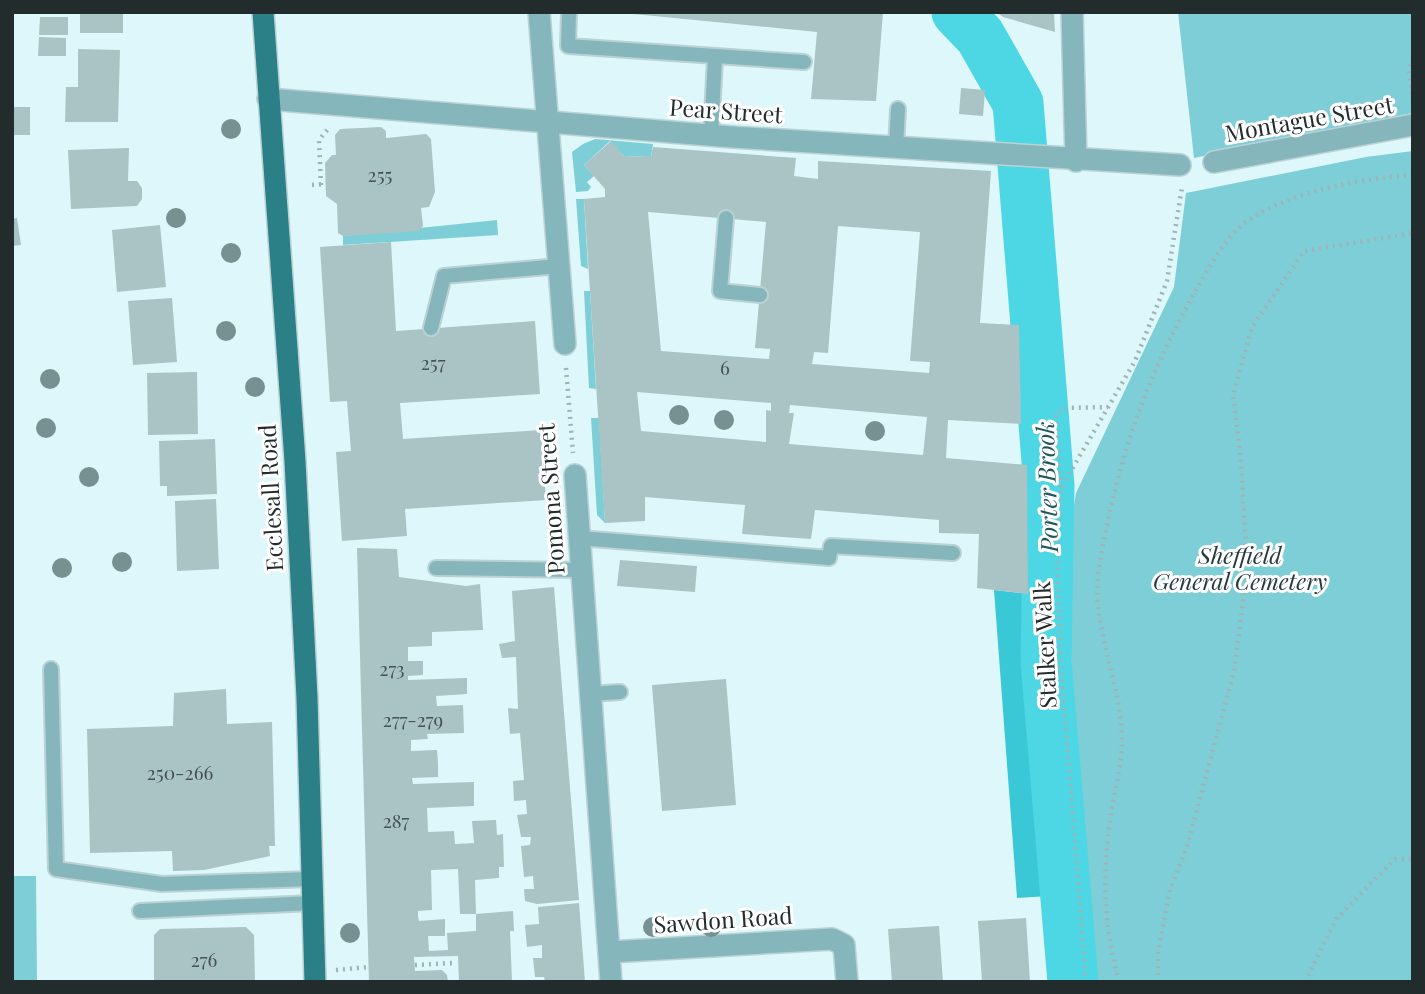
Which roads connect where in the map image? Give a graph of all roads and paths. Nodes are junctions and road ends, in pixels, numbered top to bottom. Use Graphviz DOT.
graph roads {
  1 [pos="263,12"];
  2 [pos="539,12"];
  3 [pos="569,12"];
  4 [pos="1072,12"];
  5 [pos="1413,57"];
  6 [pos="715,58"];
  7 [pos="804,62"];
  8 [pos="268,99"];
  9 [pos="1413,102"];
  10 [pos="898,109"];
  11 [pos="548,123"];
  12 [pos="334,125"];
  13 [pos="1413,125"];
  14 [pos="724,142"];
  15 [pos="896,149"];
  16 [pos="1076,161"];
  17 [pos="1214,162"];
  18 [pos="1180,165"];
  19 [pos="1413,175"];
  20 [pos="312,185"];
  21 [pos="726,218"];
  22 [pos="1413,233"];
  23 [pos="559,266"];
  24 [pos="760,295"];
  25 [pos="431,328"];
  26 [pos="565,344"];
  27 [pos="1108,407"];
  28 [pos="575,475"];
  29 [pos="1061,488"];
  30 [pos="579,538"];
  31 [pos="953,553"];
  32 [pos="436,568"];
  33 [pos="582,570"];
  34 [pos="51,669"];
  35 [pos="620,692"];
  36 [pos="591,694"];
  37 [pos="1413,859"];
  38 [pos="311,879"];
  39 [pos="312,904"];
  40 [pos="140,911"];
  41 [pos="610,952"];
  42 [pos="454,963"];
  43 [pos="415,965"];
  44 [pos="369,967"];
  45 [pos="355,968"];
  46 [pos="315,982"];
  47 [pos="611,982"];
  48 [pos="847,982"];
  49 [pos="1086,982"];
  50 [pos="1119,982"];
  51 [pos="1158,982"];
  52 [pos="1305,982"];
  1 -- 8 [label="main road, Ecclesall Road"];
  2 -- 11 [label="street"];
  3 -- 6 [label="lane"];
  4 -- 16 [label="street"];
  5 -- 9 [label="path"];
  6 -- 7 [label="lane"];
  6 -- 14 [label="lane"];
  8 -- 11 [label="street, Pear Street"];
  8 -- 38 [label="main road, Ecclesall Road"];
  10 -- 15 [label="lane"];
  11 -- 14 [label="street, Pear Street"];
  11 -- 23 [label="street"];
  12 -- 20 [label="path"];
  13 -- 17 [label="street, Montague Street"];
  14 -- 15 [label="street, Pear Street"];
  15 -- 16 [label="street, Pear Street"];
  16 -- 18 [label="street, Pear Street"];
  18 -- 27 [label="path, Stalker Walk"];
  19 -- 50 [label="path"];
  21 -- 24 [label="lane"];
  22 -- 51 [label="path"];
  23 -- 25 [label="lane"];
  23 -- 26 [label="street"];
  26 -- 28 [label="path, Pomona Street"];
  27 -- 29 [label="path, Stalker Walk"];
  27 -- 29 [label="path"];
  28 -- 30 [label="street, Pomona Street"];
  29 -- 49 [label="path, Stalker Walk"];
  30 -- 31 [label="lane"];
  30 -- 33 [label="street, Pomona Street"];
  32 -- 33 [label="lane"];
  33 -- 36 [label="street, Pomona Street"];
  34 -- 38 [label="lane"];
  35 -- 36 [label="lane"];
  36 -- 41 [label="street, Pomona Street"];
  37 -- 52 [label="path"];
  38 -- 39 [label="main road, Ecclesall Road"];
  39 -- 40 [label="lane"];
  39 -- 46 [label="main road, Ecclesall Road"];
  41 -- 47 [label="street, Pomona Street"];
  41 -- 48 [label="street, Sawdon Road"];
  42 -- 43 [label="path"];
  44 -- 45 [label="path"];
}
